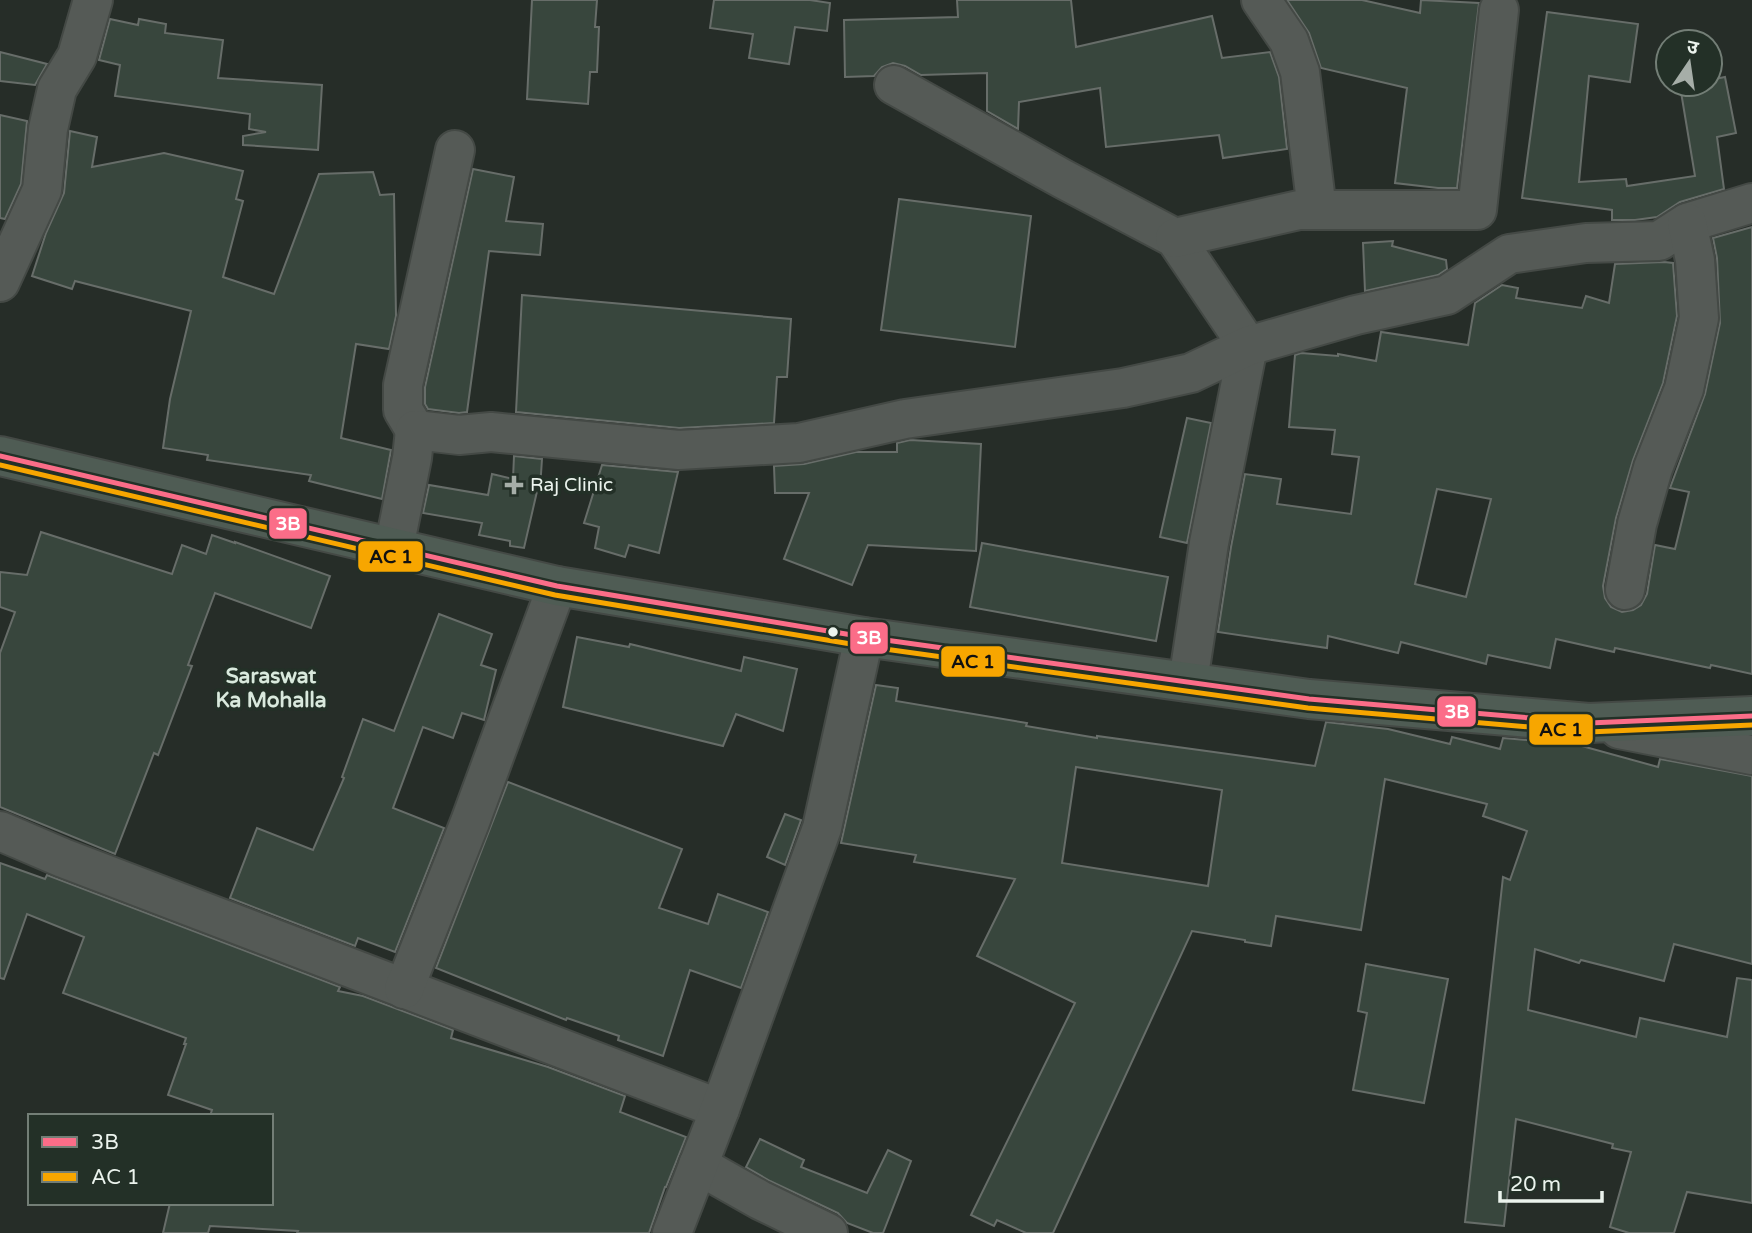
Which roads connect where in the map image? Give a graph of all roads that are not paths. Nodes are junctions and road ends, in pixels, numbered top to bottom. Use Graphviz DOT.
graph roads {
  1 [pos="93,0"];
  2 [pos="1261,0"];
  3 [pos="1499,10"];
  4 [pos="894,85"];
  5 [pos="455,150"];
  6 [pos="1752,203"];
  7 [pos="1317,210"];
  8 [pos="1687,223"];
  9 [pos="1175,238"];
  10 [pos="1,277"];
  11 [pos="1248,346"];
  12 [pos="415,430"];
  13 [pos="0,456"];
  14 [pos="394,548"];
  15 [pos="557,586"];
  16 [pos="1625,590"];
  17 [pos="864,637"];
  18 [pos="1188,682"];
  19 [pos="1752,716"];
  20 [pos="1590,723"];
  21 [pos="1752,755"];
  22 [pos="0,831"];
  23 [pos="404,989"];
  24 [pos="720,1109"];
  25 [pos="698,1165"];
  26 [pos="672,1233"];
  27 [pos="828,1233"];
  1 -- 10 [label="street"];
  2 -- 7 [label="street"];
  3 -- 7 [label="street"];
  4 -- 9 [label="street"];
  5 -- 12 [label="street"];
  6 -- 8 [label="street"];
  7 -- 9 [label="street"];
  8 -- 11 [label="street"];
  8 -- 16 [label="street"];
  9 -- 11 [label="street"];
  11 -- 12 [label="street"];
  11 -- 18 [label="street"];
  12 -- 14 [label="street"];
  13 -- 14 [label="main road"];
  14 -- 15 [label="main road"];
  15 -- 17 [label="main road"];
  15 -- 23 [label="street"];
  17 -- 18 [label="main road"];
  17 -- 24 [label="street"];
  18 -- 20 [label="main road"];
  19 -- 20 [label="main road"];
  20 -- 21 [label="street"];
  22 -- 23 [label="street"];
  23 -- 24 [label="street"];
  24 -- 25 [label="street"];
  25 -- 26 [label="street"];
  25 -- 27 [label="street"];
}
